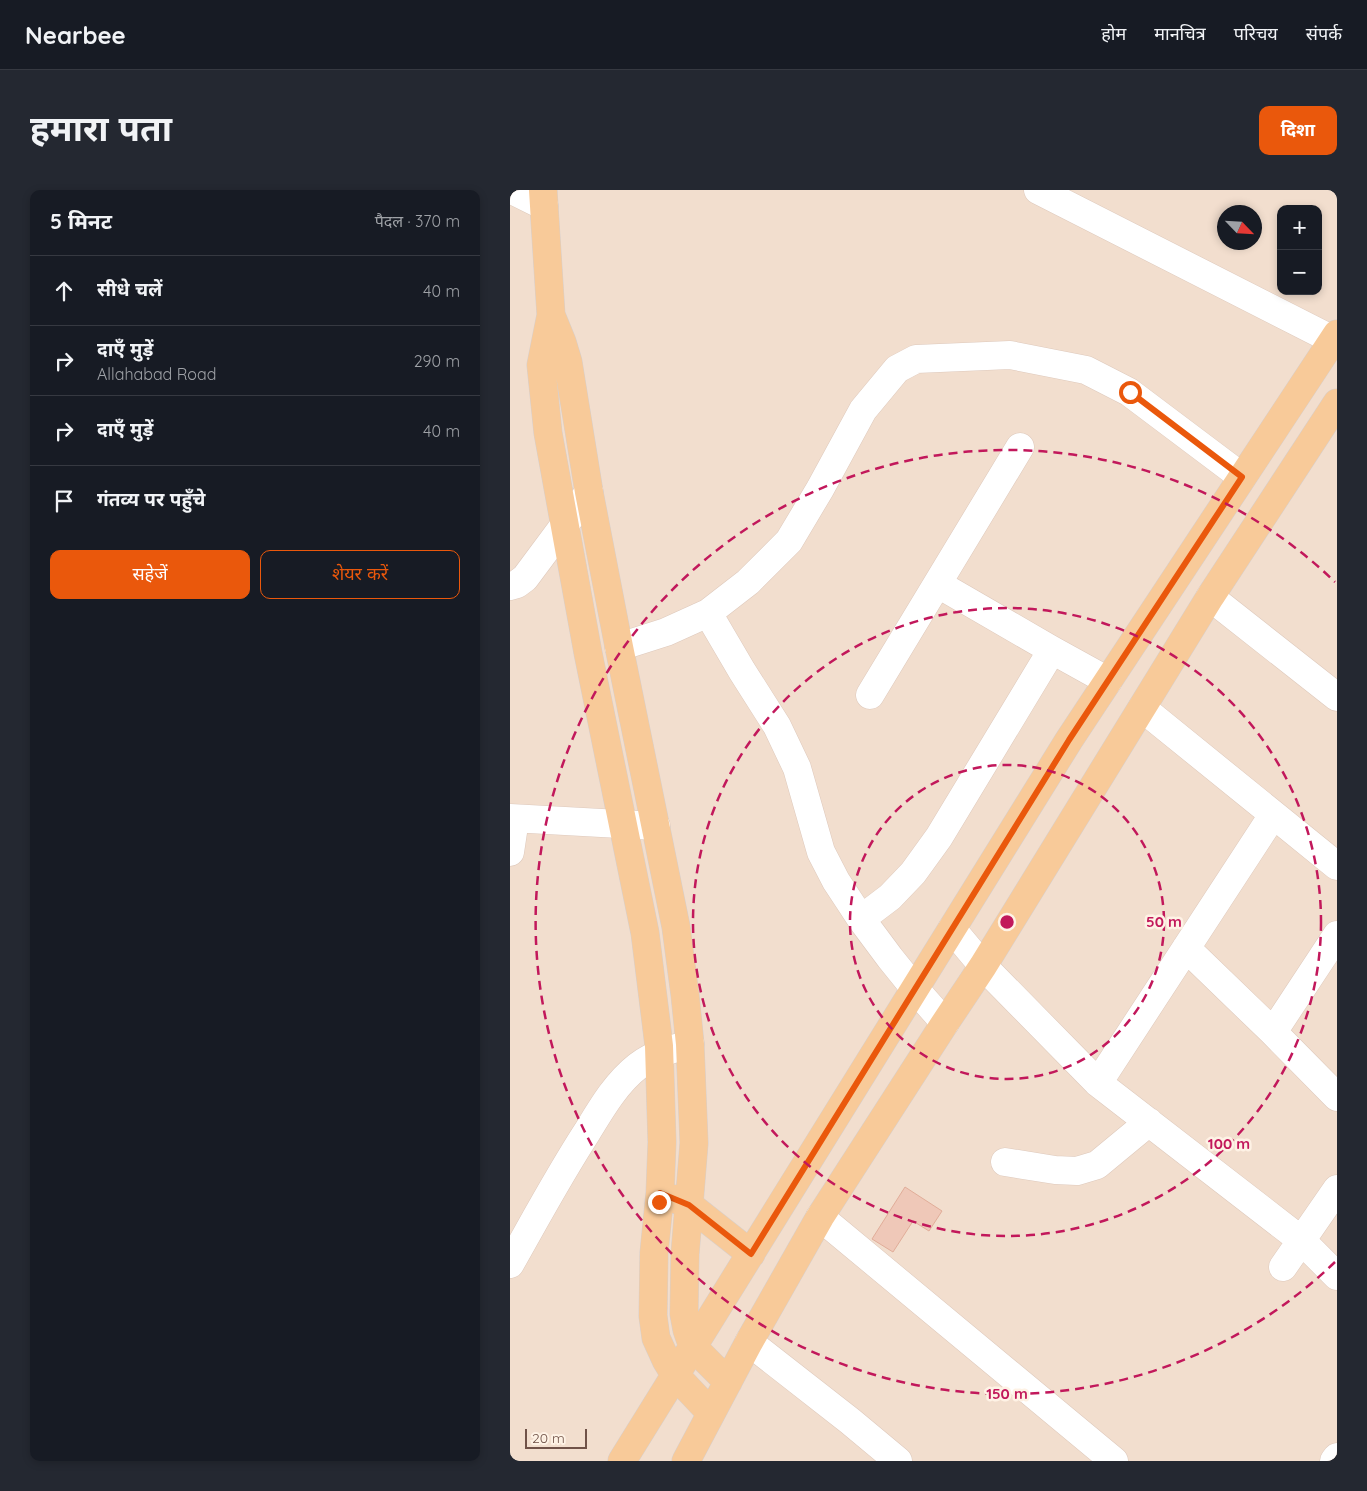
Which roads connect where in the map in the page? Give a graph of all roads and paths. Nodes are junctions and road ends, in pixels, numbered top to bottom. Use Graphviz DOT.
graph roads {
  1 [pos="512,190"];
  2 [pos="1056,194"];
  3 [pos="544,198"];
  4 [pos="551,315"];
  5 [pos="1335,337"];
  6 [pos="1337,403"];
  7 [pos="1020,447"];
  8 [pos="1242,477"];
  9 [pos="589,492"];
  10 [pos="564,525"];
  11 [pos="938,584"];
  12 [pos="510,586"];
  13 [pos="1210,597"];
  14 [pos="708,613"];
  15 [pos="619,647"];
  16 [pos="1052,650"];
  17 [pos="1108,681"];
  18 [pos="627,688"];
  19 [pos="870,695"];
  20 [pos="597,696"];
  21 [pos="1337,697"];
  22 [pos="1142,708"];
  23 [pos="1273,815"];
  24 [pos="513,819"];
  25 [pos="624,824"];
  26 [pos="656,826"];
  27 [pos="510,852"];
  28 [pos="1337,866"];
  29 [pos="861,919"];
  30 [pos="952,929"];
  31 [pos="1337,935"];
  32 [pos="1186,948"];
  33 [pos="983,966"];
  34 [pos="915,990"];
  35 [pos="945,1023"];
  36 [pos="1273,1032"];
  37 [pos="690,1044"];
  38 [pos="659,1053"];
  39 [pos="1098,1083"];
  40 [pos="1337,1097"];
  41 [pos="1149,1122"];
  42 [pos="1005,1162"];
  43 [pos="1337,1189"];
  44 [pos="660,1193"];
  45 [pos="689,1205"];
  46 [pos="820,1216"];
  47 [pos="1301,1240"];
  48 [pos="751,1254"];
  49 [pos="510,1264"];
  50 [pos="1284,1267"];
  51 [pos="1337,1276"];
  52 [pos="749,1342"];
  53 [pos="693,1347"];
  54 [pos="675,1375"];
  55 [pos="728,1382"];
  56 [pos="711,1413"];
  57 [pos="1337,1457"];
  58 [pos="622,1461"];
  59 [pos="686,1461"];
  60 [pos="898,1461"];
  61 [pos="1114,1461"];
  62 [pos="1334,1461"];
  1 -- 3 [label="street"];
  2 -- 5 [label="street"];
  3 -- 4 [label="main road"];
  4 -- 9 [label="main road"];
  4 -- 10 [label="main road"];
  5 -- 8 [label="main road"];
  6 -- 13 [label="main road"];
  7 -- 11 [label="street"];
  8 -- 14 [label="street"];
  8 -- 17 [label="main road"];
  9 -- 10 [label="street"];
  9 -- 15 [label="main road"];
  10 -- 12 [label="street"];
  10 -- 20 [label="main road"];
  11 -- 16 [label="street"];
  11 -- 19 [label="street"];
  13 -- 21 [label="street"];
  13 -- 22 [label="main road"];
  14 -- 15 [label="street"];
  14 -- 29 [label="street"];
  15 -- 18 [label="main road"];
  16 -- 17 [label="street"];
  16 -- 29 [label="street"];
  17 -- 30 [label="main road"];
  18 -- 20 [label="main road"];
  18 -- 26 [label="main road"];
  20 -- 25 [label="main road"];
  22 -- 23 [label="street"];
  22 -- 33 [label="main road"];
  23 -- 28 [label="street"];
  23 -- 32 [label="street"];
  24 -- 25 [label="street"];
  24 -- 27 [label="street"];
  25 -- 26 [label="street"];
  25 -- 38 [label="main road"];
  26 -- 37 [label="main road"];
  29 -- 34 [label="street"];
  30 -- 33 [label="street"];
  30 -- 34 [label="main road"];
  31 -- 36 [label="street"];
  32 -- 36 [label="street"];
  32 -- 39 [label="street"];
  33 -- 35 [label="main road"];
  33 -- 39 [label="street"];
  34 -- 35 [label="street"];
  34 -- 48 [label="main road"];
  35 -- 46 [label="main road"];
  36 -- 40 [label="street"];
  37 -- 38 [label="street"];
  37 -- 45 [label="main road"];
  38 -- 44 [label="main road"];
  38 -- 49 [label="street"];
  39 -- 41 [label="street"];
  41 -- 42 [label="street"];
  41 -- 47 [label="street"];
  43 -- 47 [label="street"];
  44 -- 45 [label="main road"];
  44 -- 54 [label="main road"];
  45 -- 48 [label="main road"];
  45 -- 53 [label="main road"];
  46 -- 52 [label="main road"];
  46 -- 61 [label="street"];
  47 -- 50 [label="street"];
  47 -- 51 [label="street"];
  48 -- 53 [label="main road"];
  52 -- 55 [label="main road"];
  52 -- 60 [label="street"];
  53 -- 54 [label="main road"];
  53 -- 55 [label="main road"];
  54 -- 56 [label="main road"];
  54 -- 58 [label="main road"];
  55 -- 56 [label="main road"];
  56 -- 59 [label="main road"];
  57 -- 62 [label="street"];
}
